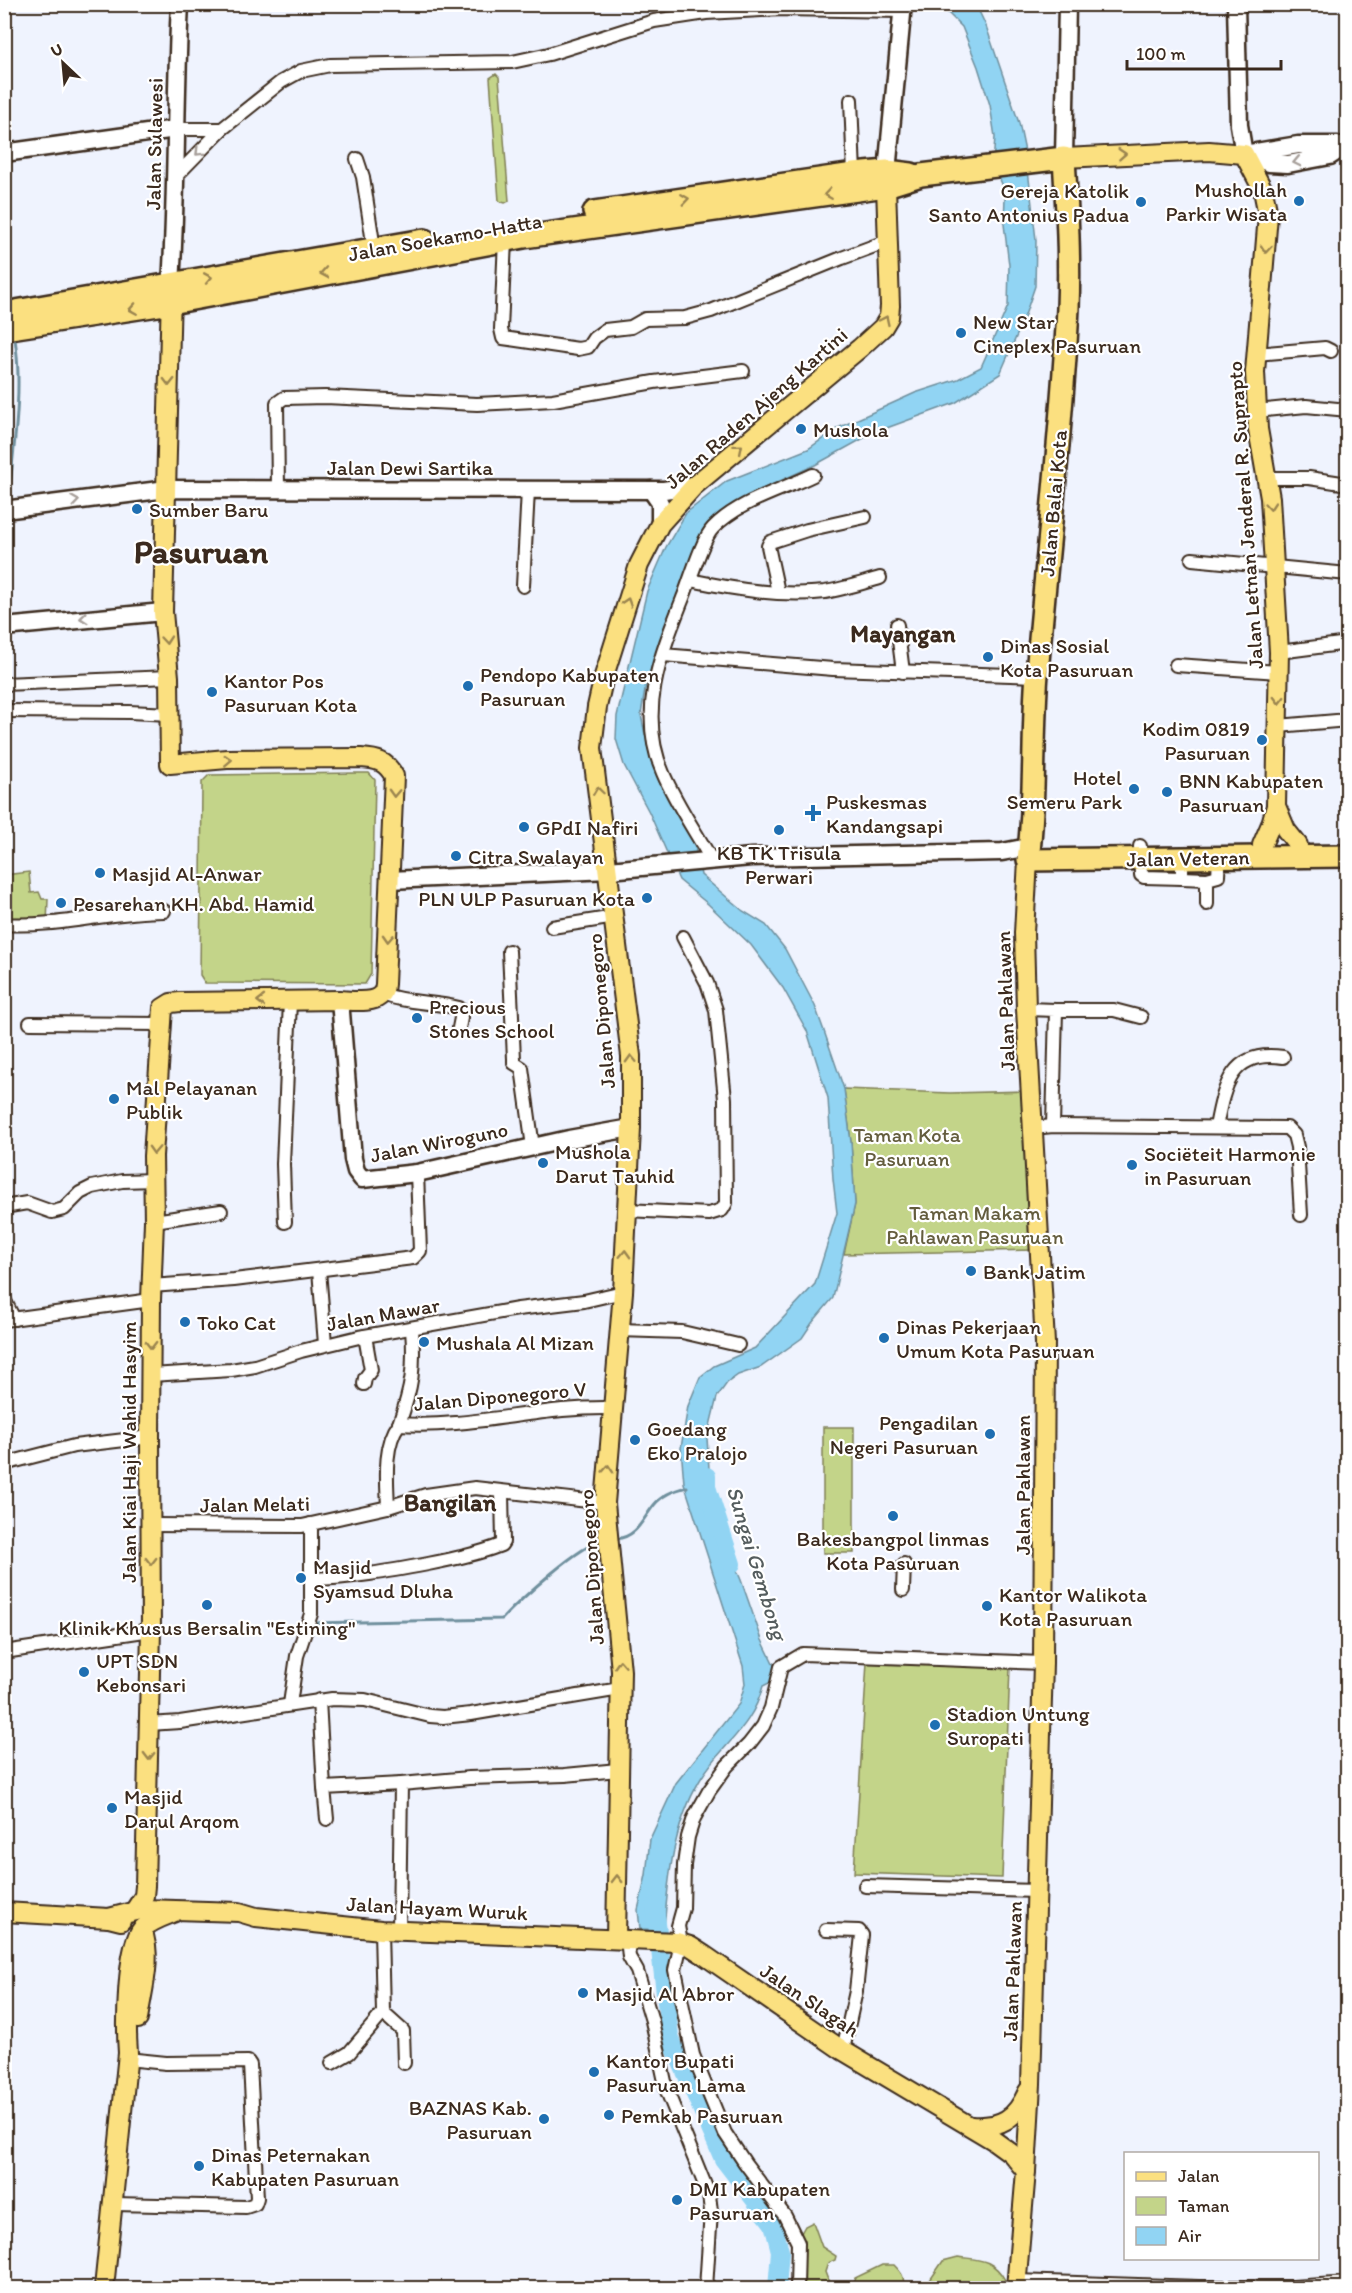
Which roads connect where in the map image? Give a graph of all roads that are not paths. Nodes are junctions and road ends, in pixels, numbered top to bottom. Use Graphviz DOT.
graph roads {
  1 [pos="180,4"];
  2 [pos="1067,4"];
  3 [pos="1236,4"];
  4 [pos="903,8"];
  5 [pos="851,100"];
  6 [pos="176,129"];
  7 [pos="222,129"];
  8 [pos="1347,143"];
  9 [pos="9,152"];
  10 [pos="1244,154"];
  11 [pos="1064,158"];
  12 [pos="357,159"];
  13 [pos="854,174"];
  14 [pos="177,175"];
  15 [pos="886,178"];
  16 [pos="505,240"];
  17 [pos="888,241"];
  18 [pos="374,249"];
  19 [pos="171,293"];
  20 [pos="4,313"];
  21 [pos="27,317"];
  22 [pos="4,329"];
  23 [pos="1331,351"];
  24 [pos="1256,354"];
  25 [pos="743,371"];
  26 [pos="1347,410"];
  27 [pos="1256,411"];
  28 [pos="813,475"];
  29 [pos="1266,478"];
  30 [pos="1347,484"];
  31 [pos="695,485"];
  32 [pos="167,489"];
  33 [pos="278,489"];
  34 [pos="528,490"];
  35 [pos="651,490"];
  36 [pos="11,510"];
  37 [pos="865,517"];
  38 [pos="660,524"];
  39 [pos="1192,559"];
  40 [pos="1275,568"];
  41 [pos="1347,574"];
  42 [pos="880,578"];
  43 [pos="690,580"];
  44 [pos="523,586"];
  45 [pos="778,592"];
  46 [pos="163,612"];
  47 [pos="897,625"];
  48 [pos="4,627"];
  49 [pos="1347,643"];
  50 [pos="1279,652"];
  51 [pos="663,655"];
  52 [pos="1176,665"];
  53 [pos="903,672"];
  54 [pos="1279,672"];
  55 [pos="1036,676"];
  56 [pos="169,677"];
  57 [pos="4,684"];
  58 [pos="4,711"];
  59 [pos="170,714"];
  60 [pos="1347,720"];
  61 [pos="1278,726"];
  62 [pos="1276,806"];
  63 [pos="1298,844"];
  64 [pos="1347,844"];
  65 [pos="1256,851"];
  66 [pos="1139,852"];
  67 [pos="1029,853"];
  68 [pos="1347,856"];
  69 [pos="1218,858"];
  70 [pos="708,861"];
  71 [pos="1182,868"];
  72 [pos="609,870"];
  73 [pos="1206,879"];
  74 [pos="390,880"];
  75 [pos="1207,904"];
  76 [pos="164,911"];
  77 [pos="615,917"];
  78 [pos="4,924"];
  79 [pos="552,927"];
  80 [pos="683,937"];
  81 [pos="508,951"];
  82 [pos="382,994"];
  83 [pos="290,1000"];
  84 [pos="340,1000"];
  85 [pos="1026,1009"];
  86 [pos="1056,1010"];
  87 [pos="162,1016"];
  88 [pos="1141,1017"];
  89 [pos="30,1023"];
  90 [pos="459,1028"];
  91 [pos="1283,1057"];
  92 [pos="1053,1126"];
  93 [pos="1216,1127"];
  94 [pos="631,1128"];
  95 [pos="1033,1128"];
  96 [pos="533,1147"];
  97 [pos="417,1173"];
  98 [pos="154,1180"];
  99 [pos="4,1207"];
  100 [pos="626,1210"];
  101 [pos="221,1211"];
  102 [pos="1301,1215"];
  103 [pos="154,1221"];
  104 [pos="285,1222"];
  105 [pos="319,1269"];
  106 [pos="623,1292"];
  107 [pos="151,1293"];
  108 [pos="4,1299"];
  109 [pos="9,1320"];
  110 [pos="412,1329"];
  111 [pos="620,1330"];
  112 [pos="365,1336"];
  113 [pos="325,1344"];
  114 [pos="738,1345"];
  115 [pos="151,1375"];
  116 [pos="364,1384"];
  117 [pos="613,1408"];
  118 [pos="400,1420"];
  119 [pos="150,1437"];
  120 [pos="4,1464"];
  121 [pos="502,1492"];
  122 [pos="605,1503"];
  123 [pos="388,1507"];
  124 [pos="312,1524"];
  125 [pos="152,1525"];
  126 [pos="904,1564"];
  127 [pos="313,1579"];
  128 [pos="903,1590"];
  129 [pos="151,1630"];
  130 [pos="4,1652"];
  131 [pos="1043,1663"];
  132 [pos="620,1689"];
  133 [pos="319,1701"];
  134 [pos="290,1704"];
  135 [pos="149,1724"];
  136 [pos="618,1770"];
  137 [pos="401,1784"];
  138 [pos="324,1788"];
  139 [pos="327,1819"];
  140 [pos="865,1886"];
  141 [pos="1038,1891"];
  142 [pos="4,1912"];
  143 [pos="147,1916"];
  144 [pos="256,1917"];
  145 [pos="110,1918"];
  146 [pos="390,1930"];
  147 [pos="826,1930"];
  148 [pos="625,1938"];
  149 [pos="679,1942"];
  150 [pos="140,1956"];
  151 [pos="383,2013"];
  152 [pos="843,2050"];
  153 [pos="127,2056"];
  154 [pos="332,2063"];
  155 [pos="404,2063"];
  156 [pos="1031,2084"];
  157 [pos="971,2126"];
  158 [pos="1026,2171"];
  159 [pos="114,2204"];
  160 [pos="1347,2283"];
  161 [pos="1016,2285"];
  162 [pos="104,2289"];
  163 [pos="706,2289"];
  164 [pos="797,2289"];
  1 -- 6 [label="street, Jalan Sulawesi"];
  2 -- 11 [label="street"];
  3 -- 10 [label="street"];
  4 -- 7 [label="street"];
  4 -- 15 [label="street"];
  5 -- 13 [label="street"];
  6 -- 7 [label="street"];
  6 -- 9 [label="street"];
  6 -- 14 [label="street, Jalan Sulawesi"];
  7 -- 14 [label="street, one-way"];
  8 -- 10 [label="street"];
  11 -- 10 [label="main road, one-way"];
  10 -- 24 [label="main road, Jalan Letnan Jenderal R. Suprapto, one-way"];
  11 -- 15 [label="highway"];
  11 -- 55 [label="highway, Jalan Balai Kota"];
  12 -- 18 [label="street"];
  13 -- 15 [label="highway, Jalan Soekarno-Hatta"];
  18 -- 13 [label="highway, Jalan Soekarno-Hatta, one-way"];
  14 -- 19 [label="street, Jalan Sulawesi"];
  15 -- 16 [label="highway, Jalan Soekarno-Hatta, one-way"];
  15 -- 17 [label="main road, Jalan Raden Ajeng Kartini"];
  16 -- 17 [label="street"];
  16 -- 19 [label="highway, Jalan Soekarno-Hatta, one-way"];
  31 -- 17 [label="main road, Jalan Raden Ajeng Kartini, one-way"];
  19 -- 18 [label="highway, Jalan Soekarno-Hatta, one-way"];
  19 -- 21 [label="highway, Jalan Soekarno-Hatta"];
  19 -- 32 [label="main road, one-way"];
  20 -- 21 [label="highway, Jalan Soekarno-Hatta"];
  21 -- 22 [label="highway, Jalan Soekarno-Hatta"];
  23 -- 24 [label="street"];
  24 -- 27 [label="main road, Jalan Letnan Jenderal R. Suprapto"];
  25 -- 33 [label="street"];
  26 -- 27 [label="street"];
  27 -- 29 [label="main road, Jalan Letnan Jenderal R. Suprapto"];
  28 -- 43 [label="street"];
  29 -- 30 [label="street"];
  29 -- 40 [label="main road, Jalan Letnan Jenderal R. Suprapto, one-way"];
  31 -- 35 [label="street, Jalan Dewi Sartika"];
  31 -- 38 [label="main road, Jalan Raden Ajeng Kartini"];
  32 -- 33 [label="street, Jalan Dewi Sartika"];
  36 -- 32 [label="street, Jalan Dewi Sartika, one-way"];
  32 -- 46 [label="main road"];
  33 -- 34 [label="street, Jalan Dewi Sartika"];
  34 -- 35 [label="street, Jalan Dewi Sartika"];
  34 -- 44 [label="street"];
  35 -- 38 [label="street"];
  37 -- 45 [label="street"];
  72 -- 38 [label="main road, Jalan Raden Ajeng Kartini, one-way"];
  39 -- 40 [label="street"];
  40 -- 41 [label="street"];
  40 -- 50 [label="main road, Jalan Letnan Jenderal R. Suprapto"];
  42 -- 45 [label="street"];
  43 -- 45 [label="street"];
  43 -- 51 [label="street"];
  46 -- 48 [label="street, one-way"];
  46 -- 56 [label="main road, one-way"];
  47 -- 53 [label="street"];
  49 -- 50 [label="street"];
  50 -- 54 [label="main road, Jalan Letnan Jenderal R. Suprapto"];
  51 -- 53 [label="street"];
  51 -- 70 [label="street"];
  52 -- 54 [label="street"];
  53 -- 55 [label="street"];
  54 -- 61 [label="main road, Jalan Letnan Jenderal R. Suprapto, one-way"];
  55 -- 67 [label="highway, Jalan Balai Kota"];
  56 -- 57 [label="street"];
  56 -- 59 [label="main road"];
  58 -- 59 [label="street"];
  59 -- 74 [label="main road, one-way"];
  60 -- 61 [label="street"];
  61 -- 62 [label="main road, Jalan Letnan Jenderal R. Suprapto"];
  62 -- 63 [label="main road"];
  62 -- 65 [label="main road"];
  63 -- 64 [label="highway, Jalan Veteran"];
  63 -- 65 [label="highway, Jalan Veteran"];
  65 -- 66 [label="highway, Jalan Veteran"];
  65 -- 68 [label="highway, Jalan Veteran"];
  65 -- 69 [label="highway, Jalan Veteran"];
  66 -- 67 [label="highway, Jalan Veteran"];
  66 -- 71 [label="highway, Jalan Veteran"];
  67 -- 70 [label="street"];
  67 -- 85 [label="main road, Jalan Pahlawan"];
  69 -- 71 [label="highway, Jalan Veteran"];
  69 -- 73 [label="street"];
  70 -- 72 [label="street"];
  71 -- 73 [label="street"];
  72 -- 74 [label="street"];
  72 -- 77 [label="main road, Jalan Diponegoro"];
  73 -- 75 [label="street"];
  74 -- 82 [label="main road, one-way"];
  76 -- 78 [label="street"];
  77 -- 79 [label="street"];
  94 -- 77 [label="main road, Jalan Diponegoro, one-way"];
  80 -- 100 [label="street"];
  81 -- 96 [label="street"];
  82 -- 84 [label="main road"];
  82 -- 90 [label="street"];
  83 -- 84 [label="main road"];
  83 -- 87 [label="main road, one-way"];
  83 -- 104 [label="street"];
  84 -- 97 [label="street, Jalan Wiroguno"];
  85 -- 86 [label="street"];
  85 -- 95 [label="main road, Jalan Pahlawan"];
  86 -- 88 [label="street"];
  86 -- 92 [label="street"];
  87 -- 89 [label="street"];
  87 -- 98 [label="main road, Jalan Kiai Haji Wahid Hasyim, one-way"];
  91 -- 93 [label="street"];
  92 -- 93 [label="street"];
  92 -- 95 [label="street"];
  93 -- 102 [label="street"];
  94 -- 96 [label="street, Jalan Wiroguno"];
  94 -- 100 [label="main road, Jalan Diponegoro"];
  95 -- 131 [label="main road, Jalan Pahlawan"];
  96 -- 97 [label="street, Jalan Wiroguno"];
  97 -- 105 [label="street"];
  98 -- 99 [label="street"];
  98 -- 103 [label="main road, Jalan Kiai Haji Wahid Hasyim"];
  106 -- 100 [label="main road, Jalan Diponegoro, one-way"];
  101 -- 103 [label="street"];
  103 -- 107 [label="main road, Jalan Kiai Haji Wahid Hasyim"];
  105 -- 107 [label="street"];
  105 -- 113 [label="street"];
  106 -- 110 [label="street, Jalan Mawar"];
  106 -- 111 [label="main road, Jalan Diponegoro"];
  107 -- 109 [label="street"];
  107 -- 115 [label="main road, Jalan Kiai Haji Wahid Hasyim, one-way"];
  108 -- 109 [label="street"];
  110 -- 112 [label="street, Jalan Mawar"];
  110 -- 118 [label="street"];
  111 -- 114 [label="street"];
  111 -- 117 [label="main road, Jalan Diponegoro"];
  112 -- 113 [label="street, Jalan Mawar"];
  112 -- 116 [label="street"];
  113 -- 115 [label="street, Jalan Mawar"];
  115 -- 119 [label="main road, Jalan Kiai Haji Wahid Hasyim"];
  117 -- 118 [label="street, Jalan Diponegoro V"];
  122 -- 117 [label="main road, Jalan Diponegoro, one-way"];
  118 -- 123 [label="street"];
  119 -- 120 [label="street"];
  119 -- 125 [label="main road, Jalan Kiai Haji Wahid Hasyim"];
  121 -- 122 [label="street, Jalan Melati"];
  121 -- 123 [label="street, Jalan Melati"];
  121 -- 127 [label="street"];
  132 -- 122 [label="main road, Jalan Diponegoro, one-way"];
  123 -- 124 [label="street, Jalan Melati"];
  124 -- 125 [label="street, Jalan Melati"];
  124 -- 127 [label="street"];
  125 -- 129 [label="main road, Jalan Kiai Haji Wahid Hasyim, one-way"];
  126 -- 128 [label="street"];
  127 -- 134 [label="street"];
  129 -- 130 [label="street"];
  129 -- 135 [label="main road, Jalan Kiai Haji Wahid Hasyim"];
  131 -- 141 [label="main road, Jalan Pahlawan"];
  131 -- 149 [label="street"];
  132 -- 133 [label="street"];
  132 -- 136 [label="main road, Jalan Diponegoro"];
  133 -- 134 [label="street"];
  133 -- 138 [label="street"];
  134 -- 135 [label="street"];
  135 -- 143 [label="main road, Jalan Kiai Haji Wahid Hasyim, one-way"];
  136 -- 137 [label="street"];
  148 -- 136 [label="main road, Jalan Diponegoro, one-way"];
  137 -- 138 [label="street"];
  137 -- 146 [label="street"];
  138 -- 139 [label="street"];
  140 -- 141 [label="street"];
  141 -- 156 [label="main road, Jalan Pahlawan"];
  142 -- 145 [label="main road"];
  143 -- 144 [label="main road, Jalan Hayam Wuruk"];
  143 -- 144 [label="main road, Jalan Hayam Wuruk"];
  143 -- 145 [label="main road"];
  143 -- 150 [label="main road, Jalan Kiai Haji Wahid Hasyim"];
  144 -- 146 [label="main road, Jalan Hayam Wuruk"];
  145 -- 150 [label="main road"];
  146 -- 148 [label="main road, Jalan Hayam Wuruk"];
  146 -- 151 [label="street"];
  147 -- 152 [label="street"];
  148 -- 149 [label="main road, Jalan Slagah"];
  148 -- 163 [label="street"];
  149 -- 152 [label="main road, Jalan Slagah"];
  149 -- 164 [label="street"];
  150 -- 153 [label="main road"];
  151 -- 154 [label="street"];
  151 -- 155 [label="street"];
  152 -- 157 [label="main road, Jalan Slagah"];
  153 -- 159 [label="main road"];
  153 -- 159 [label="street"];
  156 -- 157 [label="main road"];
  156 -- 158 [label="main road, Jalan Pahlawan"];
  157 -- 158 [label="main road, Jalan Slagah"];
  158 -- 161 [label="main road, Jalan Pahlawan"];
  159 -- 162 [label="main road"];
  160 -- 161 [label="street"];
}
